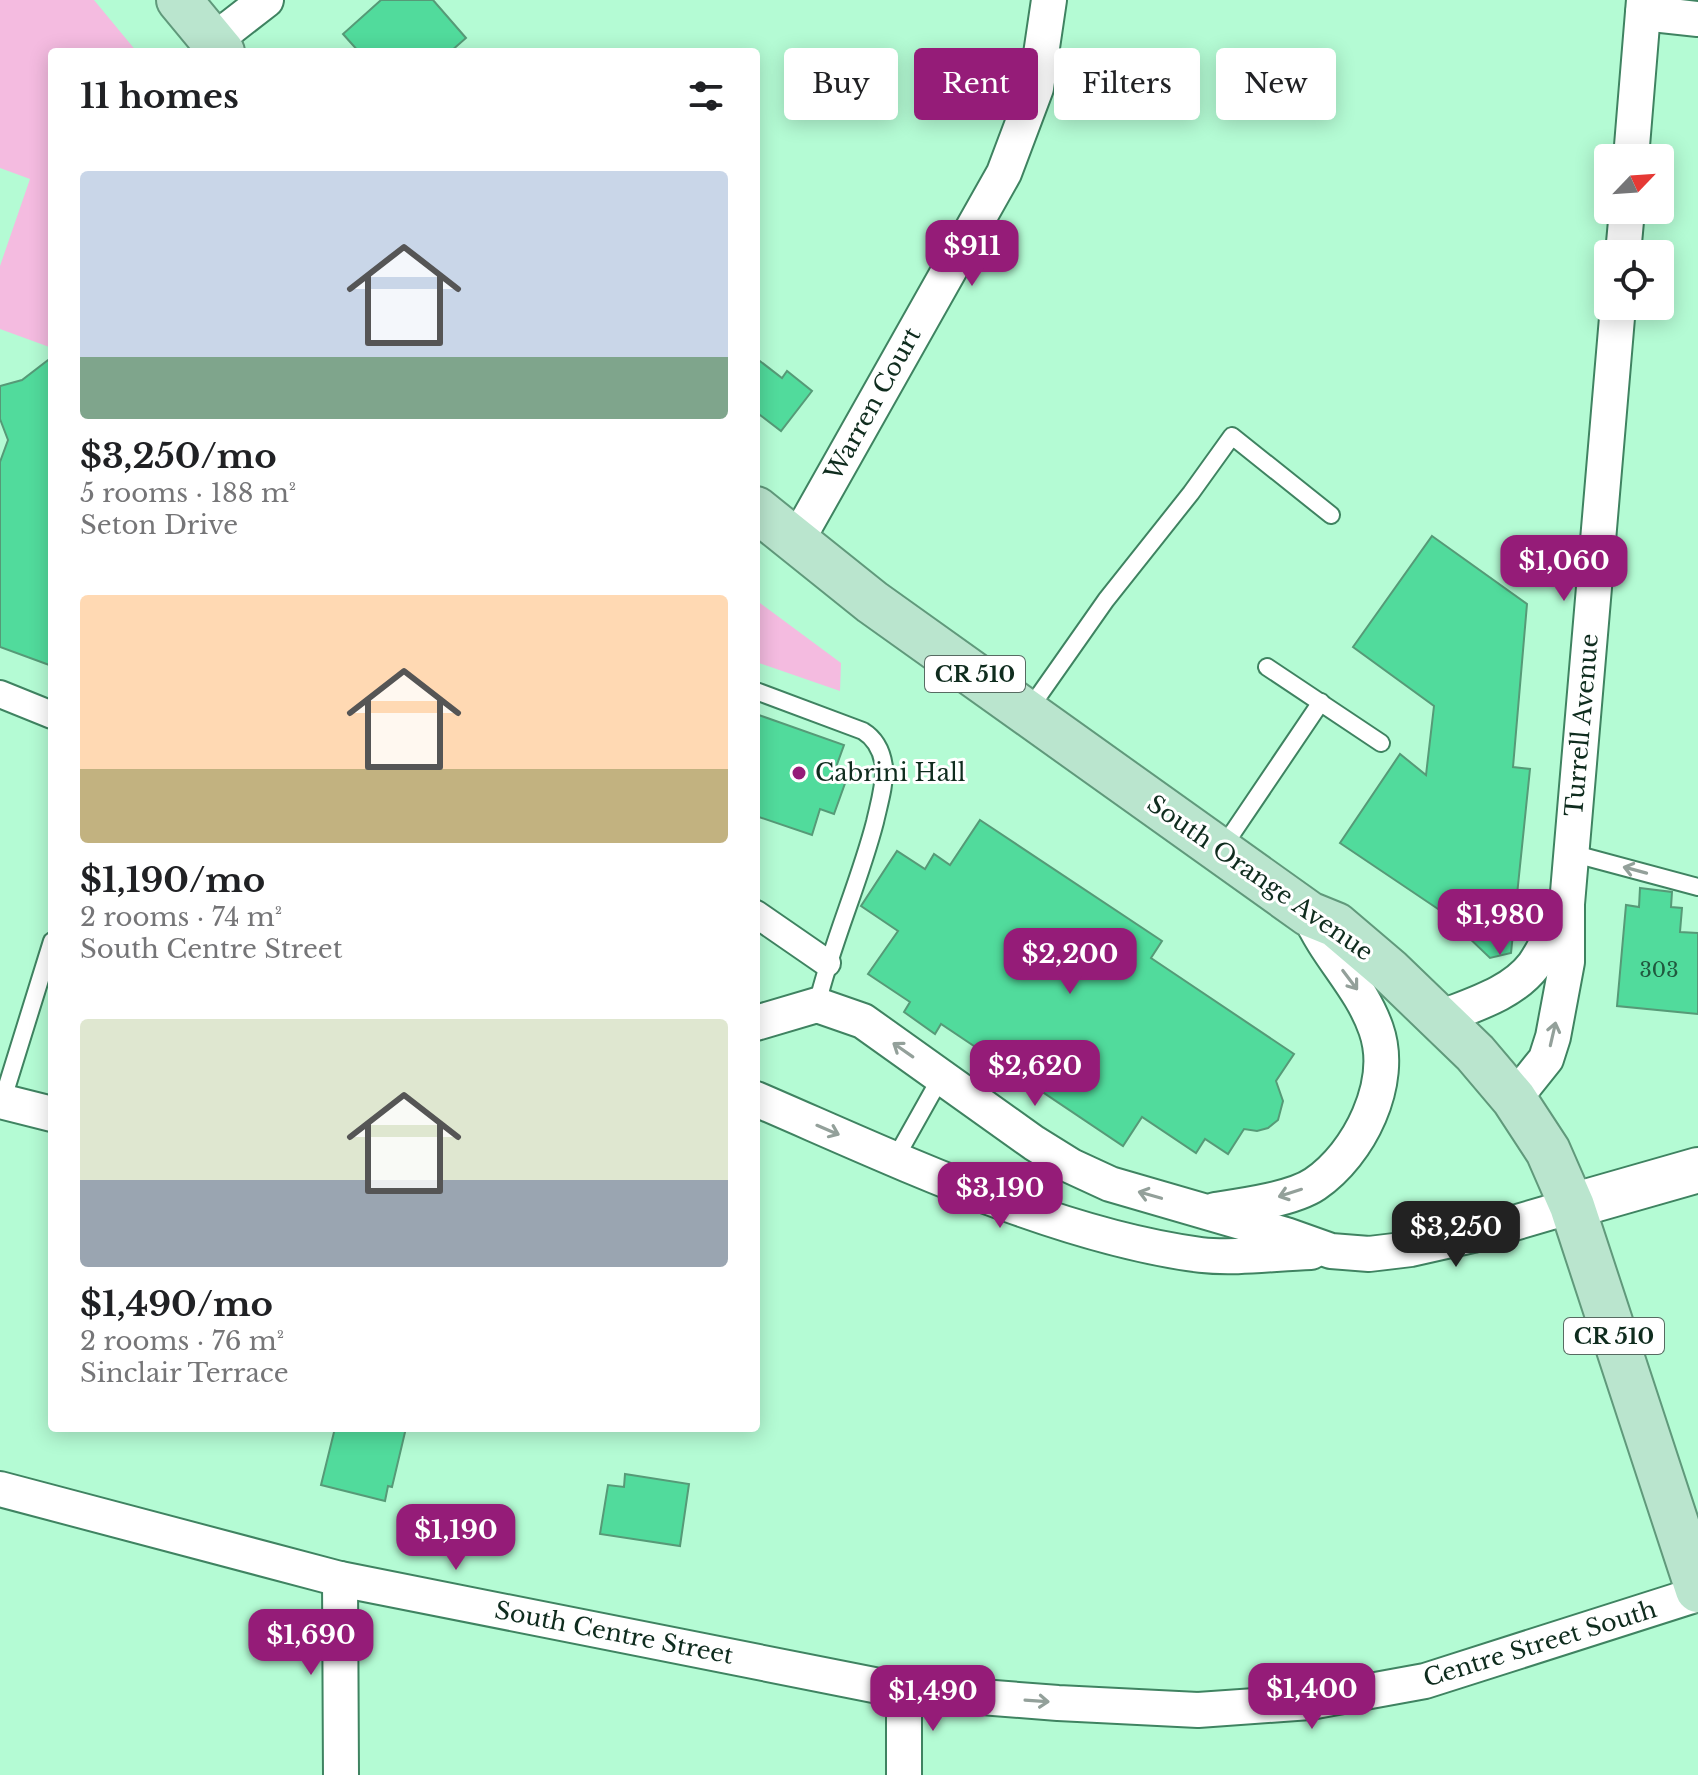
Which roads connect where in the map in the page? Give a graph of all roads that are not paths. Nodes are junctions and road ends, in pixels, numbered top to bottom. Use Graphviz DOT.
graph roads {
  1 [pos="179,0"];
  2 [pos="266,0"];
  3 [pos="1049,0"];
  4 [pos="1644,7"];
  5 [pos="1698,19"];
  6 [pos="217,47"];
  7 [pos="1632,144"];
  8 [pos="1617,320"];
  9 [pos="760,512"];
  10 [pos="1331,515"];
  11 [pos="796,542"];
  12 [pos="1267,667"];
  13 [pos="760,692"];
  14 [pos="0,694"];
  15 [pos="1321,702"];
  16 [pos="48,713"];
  17 [pos="1027,713"];
  18 [pos="1381,743"];
  19 [pos="1220,851"];
  20 [pos="1571,853"];
  21 [pos="1698,887"];
  22 [pos="1567,904"];
  23 [pos="1309,914"];
  24 [pos="760,917"];
  25 [pos="48,954"];
  26 [pos="827,963"];
  27 [pos="817,1005"];
  28 [pos="1440,1018"];
  29 [pos="760,1022"];
  30 [pos="941,1077"];
  31 [pos="1514,1099"];
  32 [pos="1,1101"];
  33 [pos="760,1101"];
  34 [pos="48,1113"];
  35 [pos="895,1159"];
  36 [pos="1698,1170"];
  37 [pos="1572,1206"];
  38 [pos="1207,1211"];
  39 [pos="1331,1251"];
  40 [pos="0,1489"];
  41 [pos="340,1579"];
  42 [pos="1698,1592"];
  43 [pos="904,1691"];
  44 [pos="341,1775"];
  45 [pos="904,1775"];
  1 -- 6 [label="main road"];
  2 -- 6 [label="street"];
  3 -- 11 [label="street, Warren Court"];
  4 -- 5 [label="street"];
  4 -- 7 [label="street"];
  8 -- 20 [label="street, Turrell Avenue"];
  9 -- 11 [label="main road, South Orange Avenue / CR 510"];
  10 -- 17 [label="lane"];
  11 -- 17 [label="main road, South Orange Avenue / CR 510"];
  12 -- 15 [label="lane"];
  13 -- 26 [label="lane"];
  14 -- 16 [label="street"];
  15 -- 18 [label="lane"];
  15 -- 19 [label="lane"];
  17 -- 19 [label="main road, South Orange Avenue / CR 510"];
  19 -- 23 [label="main road, South Orange Avenue / CR 510"];
  21 -- 20 [label="lane, one-way"];
  20 -- 22 [label="street, Turrell Avenue"];
  22 -- 28 [label="street, Turrell Avenue"];
  31 -- 22 [label="street, Turrell Avenue, one-way"];
  23 -- 28 [label="main road, South Orange Avenue / CR 510"];
  23 -- 38 [label="street, one-way"];
  24 -- 26 [label="street"];
  25 -- 32 [label="lane"];
  26 -- 27 [label="lane"];
  27 -- 29 [label="street"];
  30 -- 27 [label="street, one-way"];
  28 -- 31 [label="main road, South Orange Avenue / CR 510"];
  30 -- 35 [label="lane"];
  38 -- 30 [label="street, one-way"];
  31 -- 37 [label="main road, South Orange Avenue / CR 510"];
  32 -- 34 [label="street"];
  33 -- 35 [label="street, one-way"];
  35 -- 39 [label="street"];
  36 -- 37 [label="main road"];
  37 -- 39 [label="street"];
  37 -- 42 [label="main road, South Orange Avenue / CR 510"];
  38 -- 39 [label="street"];
  40 -- 41 [label="street, South Centre Street"];
  41 -- 43 [label="street, South Centre Street"];
  41 -- 44 [label="street"];
  43 -- 42 [label="street, Centre Street South, one-way"];
  43 -- 45 [label="street"];
}
